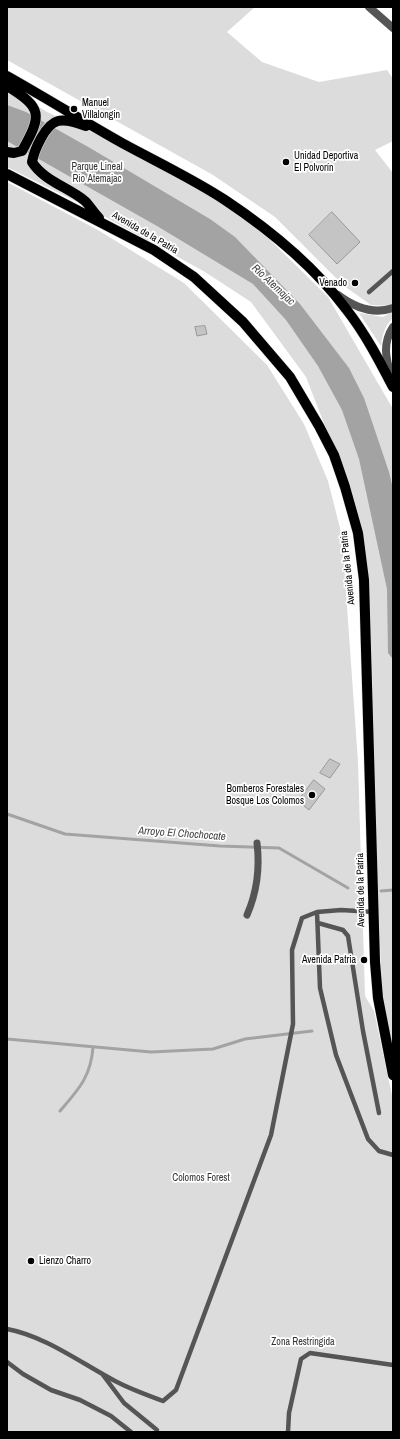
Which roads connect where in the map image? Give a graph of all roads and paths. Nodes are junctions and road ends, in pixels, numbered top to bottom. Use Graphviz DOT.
graph roads {
  1 [pos="369,7"];
  2 [pos="393,28"];
  3 [pos="7,76"];
  4 [pos="7,86"];
  5 [pos="120,142"];
  6 [pos="7,152"];
  7 [pos="7,174"];
  8 [pos="103,223"];
  9 [pos="393,271"];
  10 [pos="327,286"];
  11 [pos="369,292"];
  12 [pos="393,308"];
  13 [pos="393,327"];
  14 [pos="393,383"];
  15 [pos="393,387"];
  16 [pos="257,843"];
  17 [pos="317,912"];
  18 [pos="374,912"];
  19 [pos="247,915"];
  20 [pos="318,923"];
  21 [pos="393,1075"];
  22 [pos="380,1113"];
  23 [pos="393,1155"];
  24 [pos="7,1329"];
  25 [pos="7,1362"];
  26 [pos="393,1365"];
  27 [pos="102,1374"];
  28 [pos="157,1430"];
  29 [pos="131,1432"];
  30 [pos="288,1432"];
  1 -- 2 [label="street"];
  3 -- 5 [label="main road"];
  4 -- 6 [label="main road"];
  5 -- 8 [label="main road"];
  5 -- 10 [label="main road"];
  7 -- 8 [label="main road, Avenida de la Patria"];
  8 -- 18 [label="main road, Avenida de la Patria"];
  9 -- 11 [label="lane"];
  10 -- 12 [label="street"];
  10 -- 15 [label="main road"];
  13 -- 14 [label="street"];
  16 -- 19 [label="street"];
  17 -- 18 [label="lane"];
  17 -- 20 [label="lane"];
  17 -- 27 [label="lane"];
  18 -- 21 [label="main road, Avenida de la Patria"];
  20 -- 22 [label="lane"];
  20 -- 23 [label="lane"];
  24 -- 27 [label="lane"];
  25 -- 29 [label="lane"];
  26 -- 30 [label="lane"];
  27 -- 28 [label="lane"];
}
